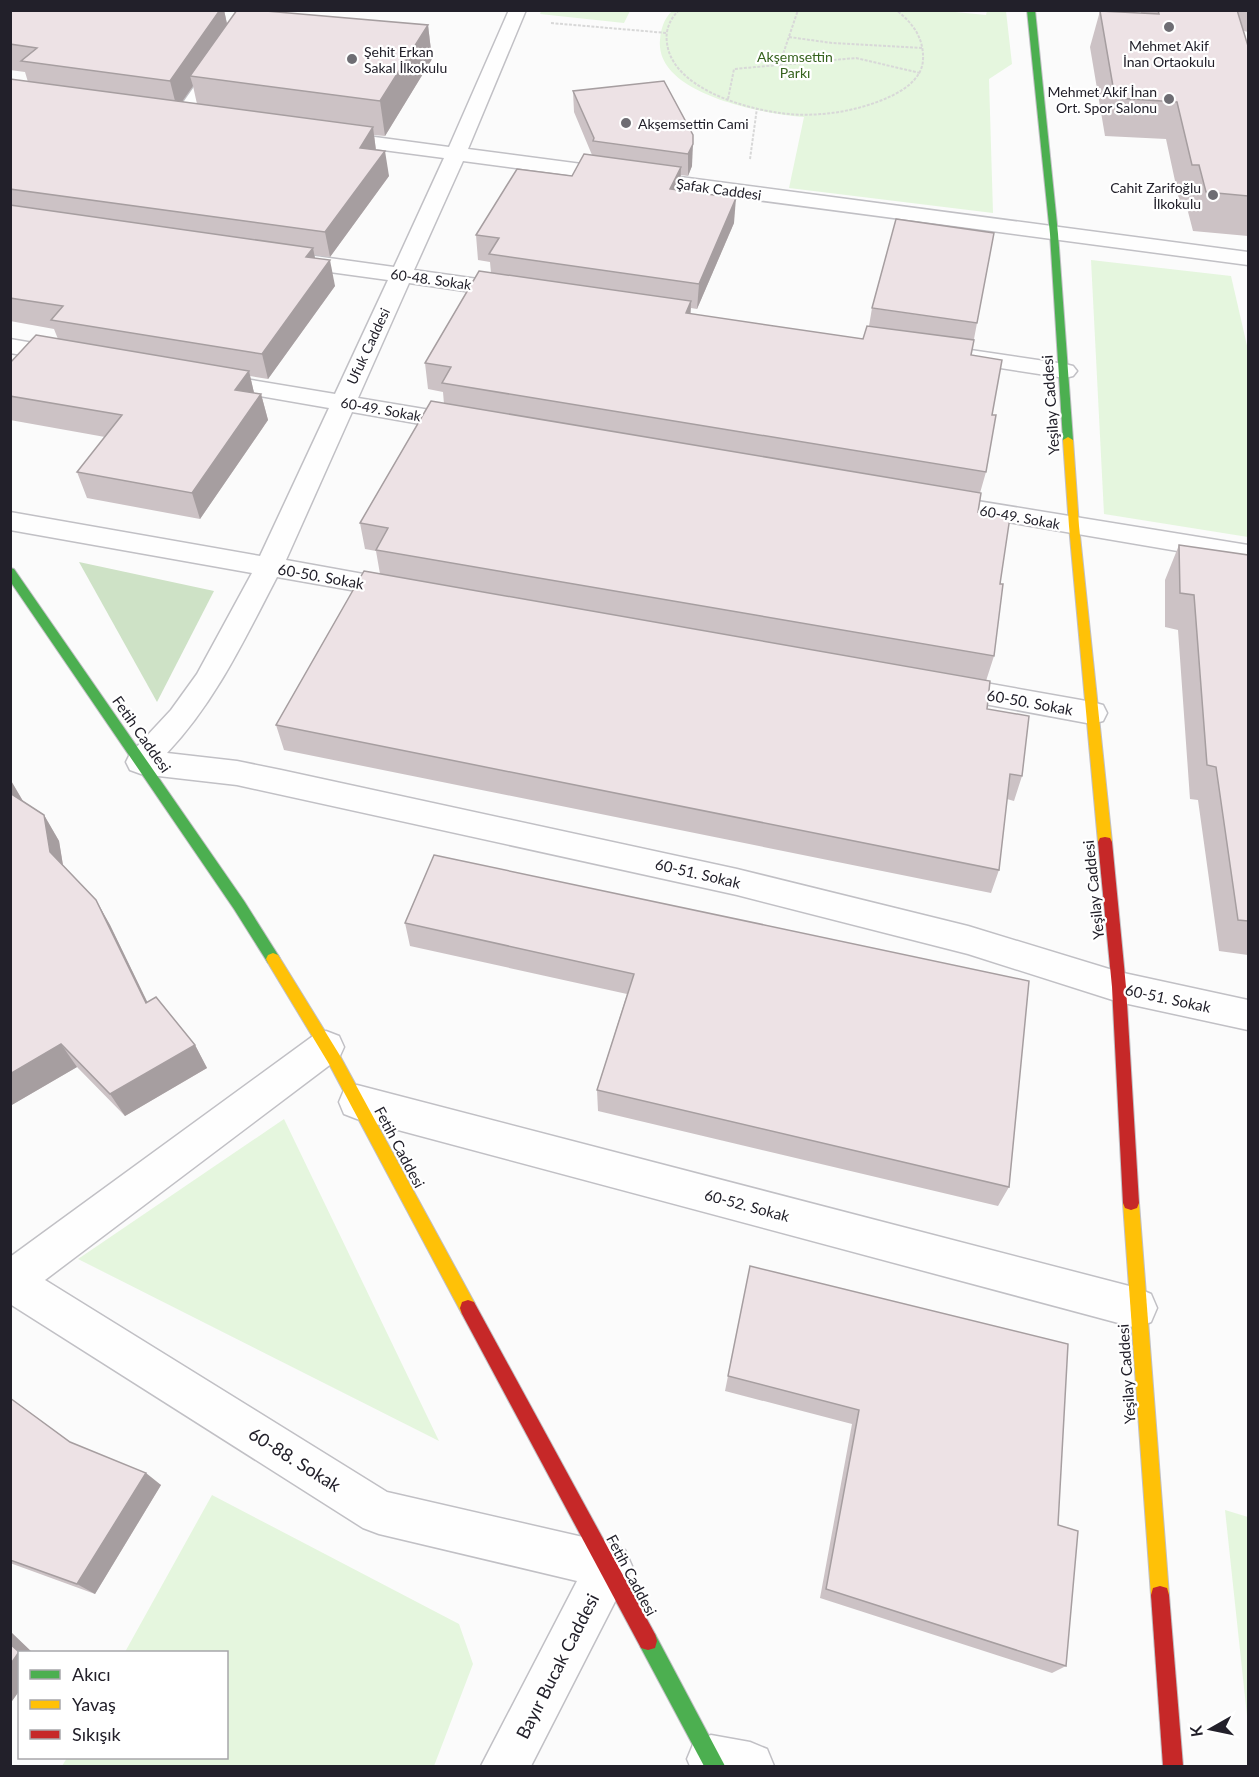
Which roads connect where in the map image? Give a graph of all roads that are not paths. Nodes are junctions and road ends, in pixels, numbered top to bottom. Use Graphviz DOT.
graph roads {
  1 [pos="1031,10"];
  2 [pos="516,15"];
  3 [pos="253,16"];
  4 [pos="226,18"];
  5 [pos="160,114"];
  6 [pos="183,117"];
  7 [pos="206,120"];
  8 [pos="308,134"];
  9 [pos="456,154"];
  10 [pos="1054,234"];
  11 [pos="259,255"];
  12 [pos="1248,259"];
  13 [pos="401,275"];
  14 [pos="532,294"];
  15 [pos="10,346"];
  16 [pos="934,352"];
  17 [pos="93,360"];
  18 [pos="1065,371"];
  19 [pos="188,376"];
  20 [pos="341,403"];
  21 [pos="495,429"];
  22 [pos="909,498"];
  23 [pos="10,521"];
  24 [pos="1074,526"];
  25 [pos="1248,554"];
  26 [pos="269,567"];
  27 [pos="10,572"];
  28 [pos="433,596"];
  29 [pos="19,599"];
  30 [pos="915,681"];
  31 [pos="1092,713"];
  32 [pos="141,762"];
  33 [pos="1119,987"];
  34 [pos="1248,1015"];
  35 [pos="326,1047"];
  36 [pos="357,1102"];
  37 [pos="11,1281"];
  38 [pos="1137,1308"];
  39 [pos="609,1566"];
  40 [pos="725,1764"];
  41 [pos="505,1767"];
  42 [pos="1173,1767"];
  1 -- 10 [label="street, Yeşilay Caddesi"];
  2 -- 9 [label="street, Ufuk Caddesi"];
  3 -- 4 [label="street"];
  3 -- 6 [label="street"];
  5 -- 6 [label="street"];
  6 -- 7 [label="street"];
  8 -- 9 [label="street, Şafak Caddesi"];
  9 -- 10 [label="street, Şafak Caddesi"];
  9 -- 13 [label="street, Ufuk Caddesi"];
  10 -- 12 [label="street, Şafak Caddesi"];
  10 -- 18 [label="street, Yeşilay Caddesi"];
  11 -- 13 [label="street, 60-48. Sokak"];
  13 -- 14 [label="street, 60-48. Sokak"];
  13 -- 20 [label="street, Ufuk Caddesi"];
  15 -- 17 [label="street"];
  16 -- 18 [label="street"];
  18 -- 24 [label="street, Yeşilay Caddesi"];
  19 -- 20 [label="street, 60-49. Sokak"];
  20 -- 21 [label="street, 60-49. Sokak"];
  20 -- 26 [label="street, Ufuk Caddesi"];
  22 -- 24 [label="street, 60-49. Sokak"];
  23 -- 26 [label="street, 60-50. Sokak"];
  24 -- 25 [label="street, 60-49. Sokak"];
  24 -- 31 [label="street, Yeşilay Caddesi"];
  26 -- 28 [label="street, 60-50. Sokak"];
  26 -- 32 [label="street, Ufuk Caddesi"];
  27 -- 29 [label="street, Fetih Caddesi"];
  29 -- 32 [label="street, Fetih Caddesi"];
  30 -- 31 [label="street, 60-50. Sokak"];
  31 -- 33 [label="street, Yeşilay Caddesi"];
  32 -- 33 [label="street, 60-51. Sokak"];
  32 -- 35 [label="street, Fetih Caddesi"];
  33 -- 34 [label="street, 60-51. Sokak"];
  33 -- 38 [label="street, Yeşilay Caddesi"];
  35 -- 36 [label="street, Fetih Caddesi"];
  35 -- 37 [label="street"];
  36 -- 38 [label="street, 60-52. Sokak"];
  36 -- 39 [label="street, Fetih Caddesi"];
  37 -- 39 [label="street, 60-88. Sokak"];
  38 -- 42 [label="street, Yeşilay Caddesi"];
  39 -- 40 [label="street, Fetih Caddesi"];
  39 -- 41 [label="street, Bayır Bucak Caddesi"];
}
